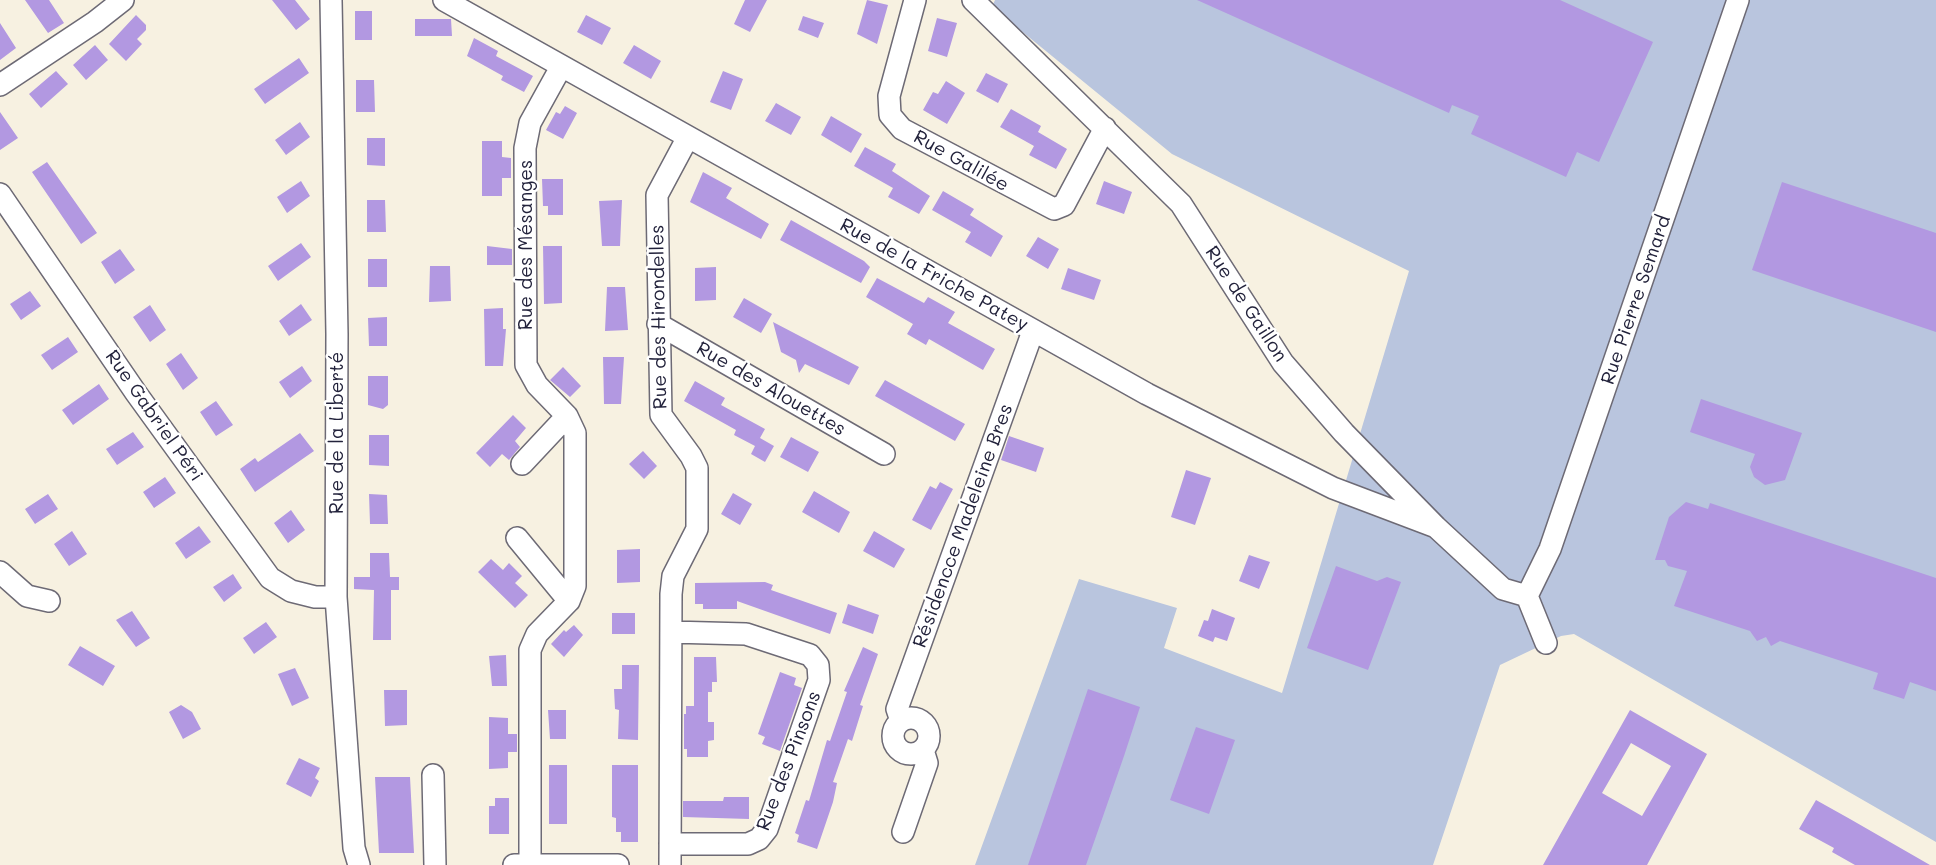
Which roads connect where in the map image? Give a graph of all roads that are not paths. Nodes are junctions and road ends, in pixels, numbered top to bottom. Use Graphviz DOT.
graph roads {
  1 [pos="123,0"];
  2 [pos="331,0"];
  3 [pos="444,0"];
  4 [pos="915,0"];
  5 [pos="973,0"];
  6 [pos="1738,0"];
  7 [pos="561,67"];
  8 [pos="0,85"];
  9 [pos="1105,128"];
  10 [pos="688,137"];
  11 [pos="0,194"];
  12 [pos="658,324"];
  13 [pos="1033,331"];
  14 [pos="567,416"];
  15 [pos="884,454"];
  16 [pos="522,464"];
  17 [pos="1436,527"];
  18 [pos="517,538"];
  19 [pos="0,572"];
  20 [pos="1527,596"];
  21 [pos="336,597"];
  22 [pos="49,601"];
  23 [pos="569,601"];
  24 [pos="671,632"];
  25 [pos="1546,643"];
  26 [pos="433,775"];
  27 [pos="903,832"];
  28 [pos="670,855"];
  29 [pos="530,864"];
  30 [pos="359,865"];
  31 [pos="435,865"];
  32 [pos="513,865"];
  33 [pos="618,865"];
  1 -- 8 [label="street"];
  2 -- 21 [label="street, Rue de la Liberté"];
  3 -- 7 [label="street, Rue de la Friche Patey"];
  4 -- 9 [label="street, Rue Galilée"];
  5 -- 9 [label="street, Rue de Gaillon"];
  6 -- 20 [label="street, Rue Pierre Semard"];
  7 -- 10 [label="street, Rue de la Friche Patey"];
  7 -- 14 [label="street, Rue des Mésanges"];
  9 -- 17 [label="street, Rue de Gaillon"];
  10 -- 12 [label="street, Rue des Hirondelles"];
  10 -- 13 [label="street, Rue de la Friche Patey"];
  11 -- 21 [label="street, Rue Gabriel Péri"];
  12 -- 15 [label="street, Rue des Alouettes"];
  12 -- 24 [label="street, Rue des Hirondelles"];
  13 -- 17 [label="street, Rue de la Friche Patey"];
  13 -- 27 [label="street, Résidencce Madeleine Bres"];
  14 -- 16 [label="street"];
  14 -- 23 [label="street"];
  17 -- 20 [label="street, Rue de Gaillon"];
  18 -- 23 [label="street"];
  19 -- 22 [label="street"];
  20 -- 25 [label="street"];
  21 -- 30 [label="street, Rue de la Liberté"];
  23 -- 29 [label="street"];
  24 -- 28 [label="street, Rue des Hirondelles"];
  24 -- 28 [label="street, Rue des Pinsons"];
  26 -- 31 [label="street"];
  29 -- 32 [label="street"];
  29 -- 33 [label="street"];
}
